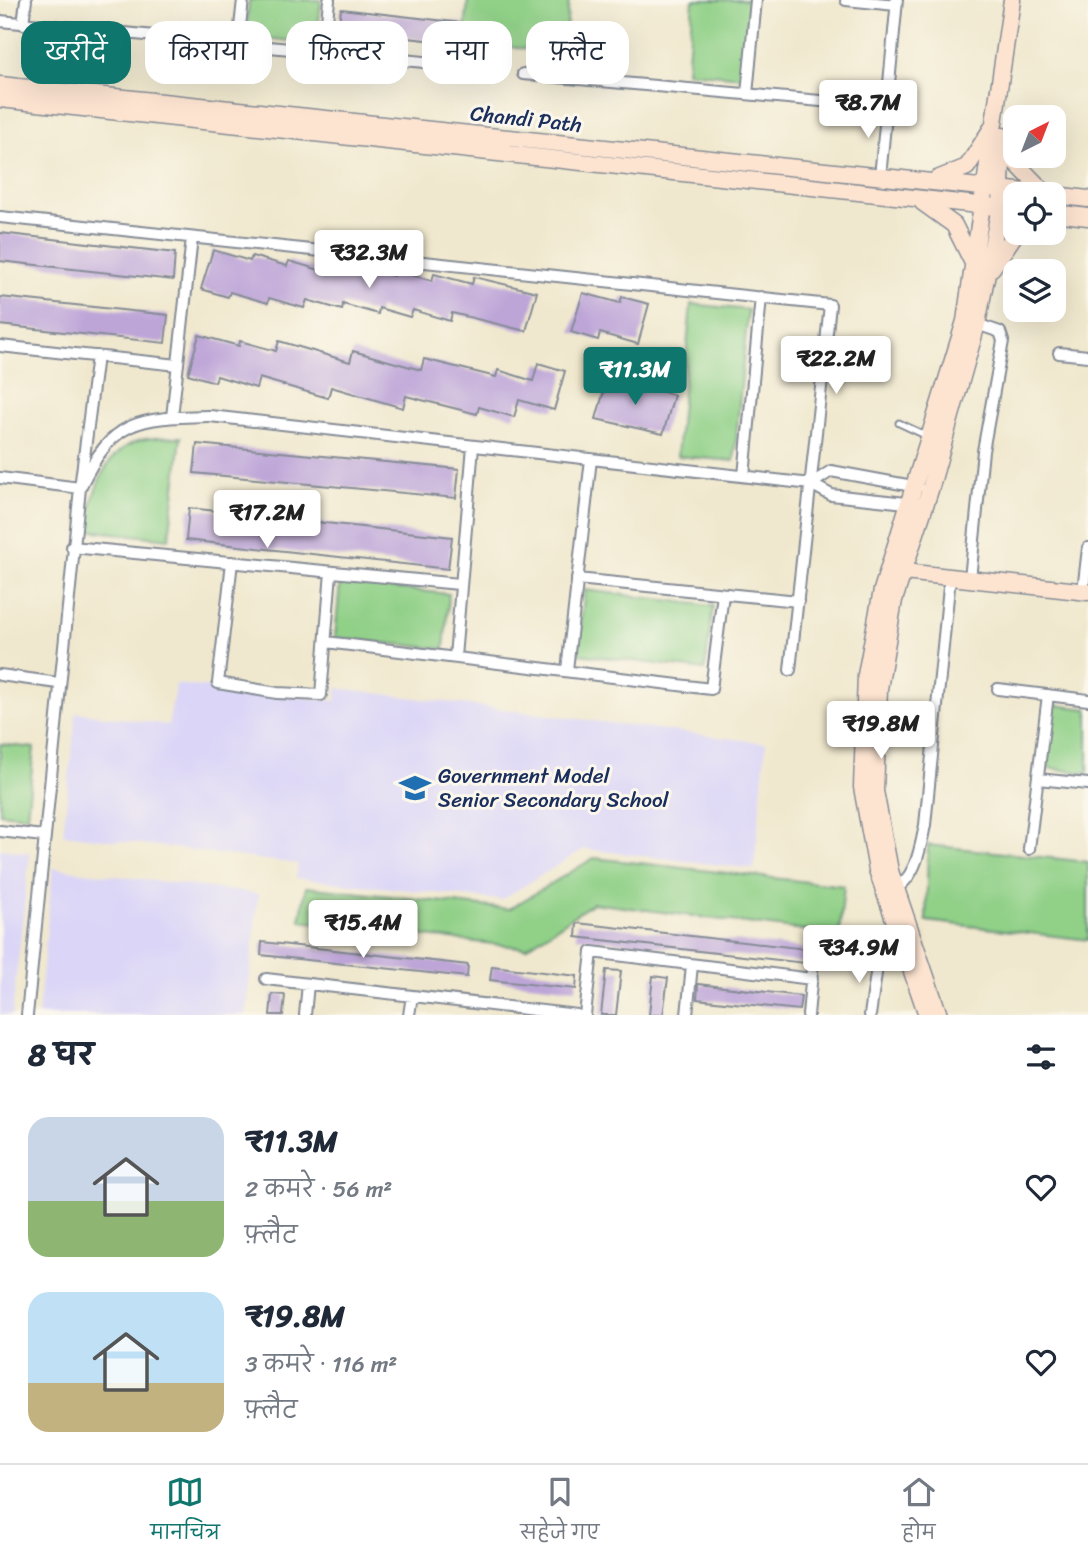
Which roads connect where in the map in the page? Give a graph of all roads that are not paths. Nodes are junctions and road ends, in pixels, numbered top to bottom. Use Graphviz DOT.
graph roads {
  1 [pos="26,0"];
  2 [pos="243,0"];
  3 [pos="329,0"];
  4 [pos="756,0"];
  5 [pos="846,0"];
  6 [pos="1012,0"];
  7 [pos="897,2"];
  8 [pos="0,21"];
  9 [pos="23,21"];
  10 [pos="241,21"];
  11 [pos="327,21"];
  12 [pos="21,23"];
  13 [pos="523,74"];
  14 [pos="0,85"];
  15 [pos="747,94"];
  16 [pos="0,99"];
  17 [pos="887,107"];
  18 [pos="1000,125"];
  19 [pos="880,177"];
  20 [pos="924,181"];
  21 [pos="1034,182"];
  22 [pos="993,189"];
  23 [pos="1003,190"];
  24 [pos="1066,196"];
  25 [pos="915,198"];
  26 [pos="1088,199"];
  27 [pos="999,207"];
  28 [pos="1066,214"];
  29 [pos="1084,216"];
  30 [pos="0,218"];
  31 [pos="1066,220"];
  32 [pos="192,238"];
  33 [pos="1008,245"];
  34 [pos="974,265"];
  35 [pos="986,277"];
  36 [pos="761,297"];
  37 [pos="971,323"];
  38 [pos="0,346"];
  39 [pos="1059,353"];
  40 [pos="97,356"];
  41 [pos="1088,356"];
  42 [pos="178,365"];
  43 [pos="172,417"];
  44 [pos="899,423"];
  45 [pos="937,438"];
  46 [pos="473,446"];
  47 [pos="591,459"];
  48 [pos="744,477"];
  49 [pos="0,478"];
  50 [pos="811,484"];
  51 [pos="80,488"];
  52 [pos="920,496"];
  53 [pos="72,547"];
  54 [pos="1088,548"];
  55 [pos="232,562"];
  56 [pos="897,571"];
  57 [pos="331,572"];
  58 [pos="950,577"];
  59 [pos="577,579"];
  60 [pos="970,579"];
  61 [pos="459,584"];
  62 [pos="1086,592"];
  63 [pos="723,594"];
  64 [pos="798,601"];
  65 [pos="326,642"];
  66 [pos="455,657"];
  67 [pos="567,670"];
  68 [pos="790,670"];
  69 [pos="0,675"];
  70 [pos="58,683"];
  71 [pos="998,690"];
  72 [pos="1048,695"];
  73 [pos="1088,700"];
  74 [pos="1038,779"];
  75 [pos="1088,784"];
  76 [pos="0,831"];
  77 [pos="43,836"];
  78 [pos="1030,849"];
  79 [pos="891,891"];
  80 [pos="815,940"];
  81 [pos="878,960"];
  82 [pos="692,965"];
  83 [pos="266,979"];
  84 [pos="812,979"];
  85 [pos="308,984"];
  86 [pos="412,996"];
  87 [pos="27,1015"];
  88 [pos="305,1015"];
  89 [pos="409,1015"];
  90 [pos="577,1015"];
  91 [pos="585,1015"];
  92 [pos="687,1015"];
  93 [pos="808,1015"];
  94 [pos="870,1015"];
  95 [pos="927,1015"];
  96 [pos="939,1015"];
  1 -- 9 [label="street"];
  2 -- 10 [label="street"];
  3 -- 11 [label="street"];
  4 -- 15 [label="street"];
  5 -- 7 [label="street"];
  6 -- 18 [label="main road"];
  7 -- 17 [label="street"];
  8 -- 12 [label="street"];
  13 -- 15 [label="street"];
  14 -- 19 [label="main road, Chandi Path"];
  15 -- 17 [label="street"];
  16 -- 25 [label="main road, Chandi Path"];
  17 -- 19 [label="street"];
  18 -- 20 [label="main road"];
  18 -- 21 [label="main road"];
  18 -- 22 [label="main road"];
  19 -- 20 [label="main road, Chandi Path"];
  20 -- 22 [label="main road, Chandi Path"];
  22 -- 23 [label="main road, Chandi Path"];
  22 -- 27 [label="main road"];
  24 -- 26 [label="main road"];
  25 -- 27 [label="main road, Chandi Path"];
  25 -- 34 [label="main road"];
  27 -- 34 [label="main road"];
  27 -- 35 [label="main road"];
  28 -- 29 [label="main road"];
  29 -- 31 [label="main road"];
  30 -- 32 [label="street"];
  32 -- 36 [label="street"];
  32 -- 42 [label="street"];
  33 -- 35 [label="main road"];
  34 -- 37 [label="main road"];
  35 -- 37 [label="main road"];
  36 -- 48 [label="street"];
  36 -- 50 [label="street"];
  37 -- 45 [label="main road"];
  37 -- 60 [label="street"];
  38 -- 40 [label="street"];
  39 -- 41 [label="street"];
  40 -- 42 [label="street"];
  40 -- 51 [label="street"];
  42 -- 43 [label="street"];
  43 -- 46 [label="street"];
  43 -- 51 [label="street"];
  44 -- 45 [label="lane"];
  45 -- 52 [label="main road"];
  46 -- 47 [label="street"];
  46 -- 61 [label="street"];
  47 -- 48 [label="street"];
  47 -- 59 [label="street"];
  48 -- 50 [label="street"];
  49 -- 51 [label="street"];
  50 -- 52 [label="street"];
  50 -- 52 [label="street"];
  50 -- 64 [label="street"];
  51 -- 53 [label="street"];
  52 -- 56 [label="main road"];
  53 -- 55 [label="street"];
  53 -- 70 [label="street"];
  54 -- 62 [label="street"];
  55 -- 57 [label="street"];
  55 -- 65 [label="street"];
  56 -- 58 [label="main road"];
  56 -- 79 [label="main road"];
  57 -- 61 [label="street"];
  57 -- 65 [label="street"];
  58 -- 60 [label="main road"];
  58 -- 79 [label="street"];
  59 -- 63 [label="street"];
  59 -- 67 [label="street"];
  60 -- 62 [label="main road"];
  61 -- 66 [label="street"];
  63 -- 64 [label="street"];
  63 -- 67 [label="street"];
  64 -- 68 [label="street"];
  65 -- 66 [label="street"];
  66 -- 67 [label="street"];
  69 -- 70 [label="street"];
  70 -- 77 [label="street"];
  71 -- 72 [label="street"];
  72 -- 73 [label="street"];
  72 -- 74 [label="street"];
  74 -- 75 [label="street"];
  74 -- 78 [label="street"];
  76 -- 77 [label="street"];
  77 -- 87 [label="street"];
  79 -- 95 [label="main road"];
  79 -- 96 [label="main road"];
  80 -- 84 [label="street"];
  81 -- 94 [label="street"];
  82 -- 84 [label="street"];
  82 -- 91 [label="street"];
  82 -- 92 [label="street"];
  83 -- 85 [label="street"];
  84 -- 93 [label="street"];
  85 -- 86 [label="street"];
  85 -- 88 [label="street"];
  86 -- 89 [label="street"];
  86 -- 90 [label="street"];
}
